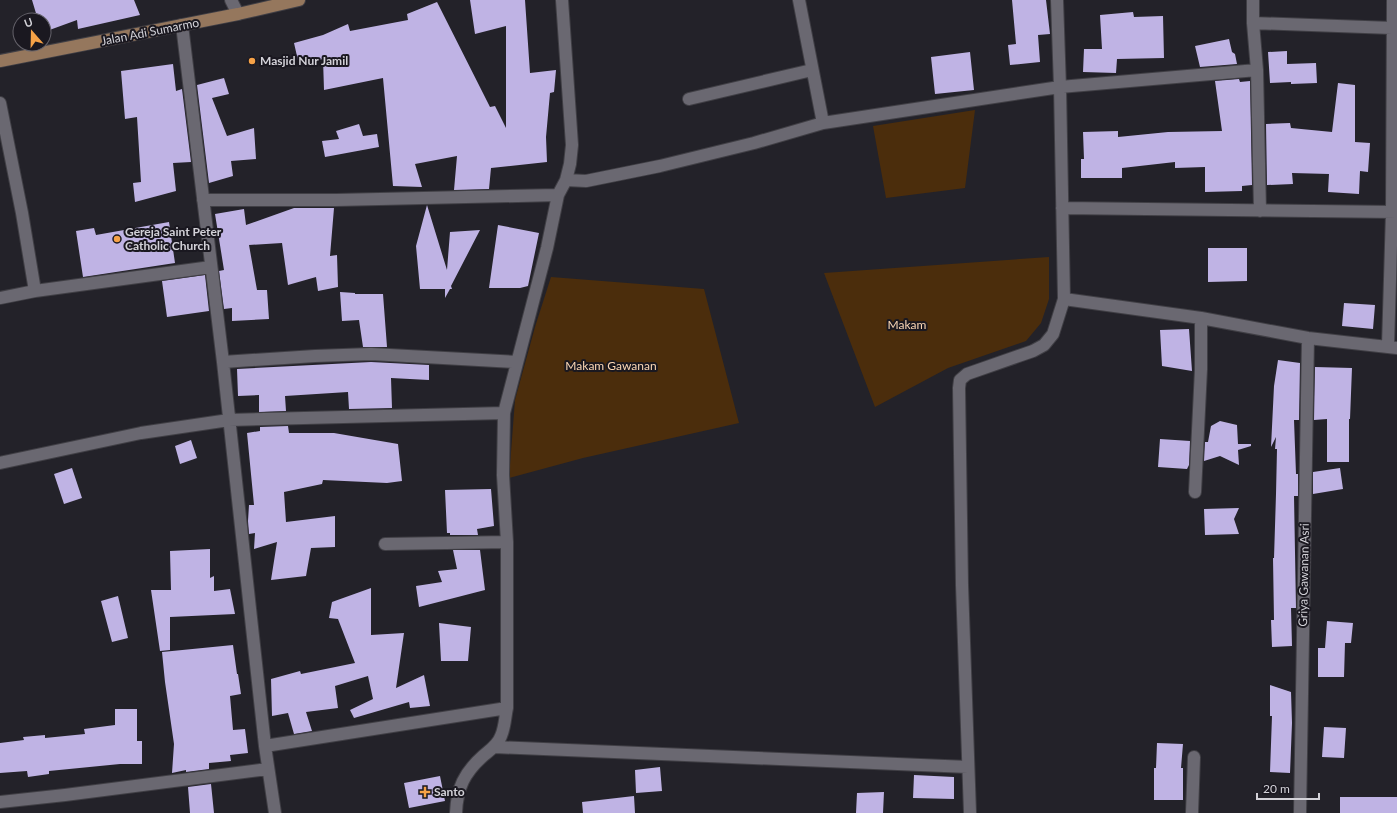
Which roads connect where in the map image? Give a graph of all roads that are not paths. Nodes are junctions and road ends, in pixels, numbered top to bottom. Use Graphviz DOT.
graph roads {
  1 [pos="232,0"];
  2 [pos="299,0"];
  3 [pos="562,0"];
  4 [pos="799,0"];
  5 [pos="1057,0"];
  6 [pos="1252,0"];
  7 [pos="1393,0"];
  8 [pos="276,2"];
  9 [pos="238,14"];
  10 [pos="1253,23"];
  11 [pos="182,25"];
  12 [pos="1392,28"];
  13 [pos="0,61"];
  14 [pos="812,70"];
  15 [pos="1258,70"];
  16 [pos="1060,87"];
  17 [pos="690,99"];
  18 [pos="0,103"];
  19 [pos="823,123"];
  20 [pos="566,180"];
  21 [pos="558,195"];
  22 [pos="203,200"];
  23 [pos="1062,208"];
  24 [pos="1260,211"];
  25 [pos="1394,212"];
  26 [pos="210,267"];
  27 [pos="35,291"];
  28 [pos="0,298"];
  29 [pos="1064,299"];
  30 [pos="1201,318"];
  31 [pos="1308,338"];
  32 [pos="1393,347"];
  33 [pos="223,362"];
  34 [pos="517,362"];
  35 [pos="504,413"];
  36 [pos="229,420"];
  37 [pos="0,463"];
  38 [pos="1195,492"];
  39 [pos="507,542"];
  40 [pos="385,544"];
  41 [pos="506,708"];
  42 [pos="265,746"];
  43 [pos="495,746"];
  44 [pos="1194,757"];
  45 [pos="968,767"];
  46 [pos="268,769"];
  47 [pos="0,802"];
  48 [pos="275,813"];
  49 [pos="456,813"];
  50 [pos="970,813"];
  51 [pos="1192,813"];
  52 [pos="1300,813"];
  1 -- 9 [label="street"];
  2 -- 8 [label="main road, Jalan Adi Sumarmo"];
  3 -- 20 [label="street"];
  4 -- 14 [label="street"];
  5 -- 16 [label="street"];
  6 -- 10 [label="street"];
  7 -- 12 [label="street"];
  8 -- 9 [label="main road, Jalan Adi Sumarmo"];
  9 -- 11 [label="main road, Jalan Adi Sumarmo"];
  10 -- 12 [label="street"];
  10 -- 15 [label="street"];
  11 -- 13 [label="main road, Jalan Adi Sumarmo"];
  11 -- 22 [label="street"];
  12 -- 25 [label="street"];
  14 -- 17 [label="street"];
  14 -- 19 [label="street"];
  15 -- 16 [label="street"];
  15 -- 24 [label="street"];
  16 -- 19 [label="street"];
  16 -- 23 [label="street"];
  18 -- 27 [label="street"];
  19 -- 20 [label="street"];
  20 -- 21 [label="street"];
  21 -- 22 [label="street"];
  21 -- 34 [label="street"];
  22 -- 26 [label="street"];
  23 -- 24 [label="street"];
  23 -- 29 [label="street"];
  24 -- 25 [label="street"];
  25 -- 32 [label="street"];
  26 -- 27 [label="street"];
  26 -- 33 [label="street"];
  27 -- 28 [label="street"];
  29 -- 30 [label="street"];
  29 -- 45 [label="street"];
  30 -- 31 [label="street"];
  30 -- 38 [label="street"];
  31 -- 32 [label="street"];
  31 -- 52 [label="street, Griya Gawanan Asri"];
  33 -- 34 [label="street"];
  33 -- 36 [label="street"];
  34 -- 35 [label="street"];
  35 -- 36 [label="street"];
  35 -- 39 [label="street"];
  36 -- 37 [label="street"];
  36 -- 42 [label="street"];
  39 -- 40 [label="street"];
  39 -- 41 [label="street"];
  41 -- 42 [label="street"];
  41 -- 43 [label="street"];
  42 -- 46 [label="street"];
  43 -- 45 [label="street"];
  43 -- 49 [label="street"];
  44 -- 51 [label="street"];
  45 -- 50 [label="street"];
  46 -- 47 [label="street"];
  46 -- 48 [label="street"];
}
